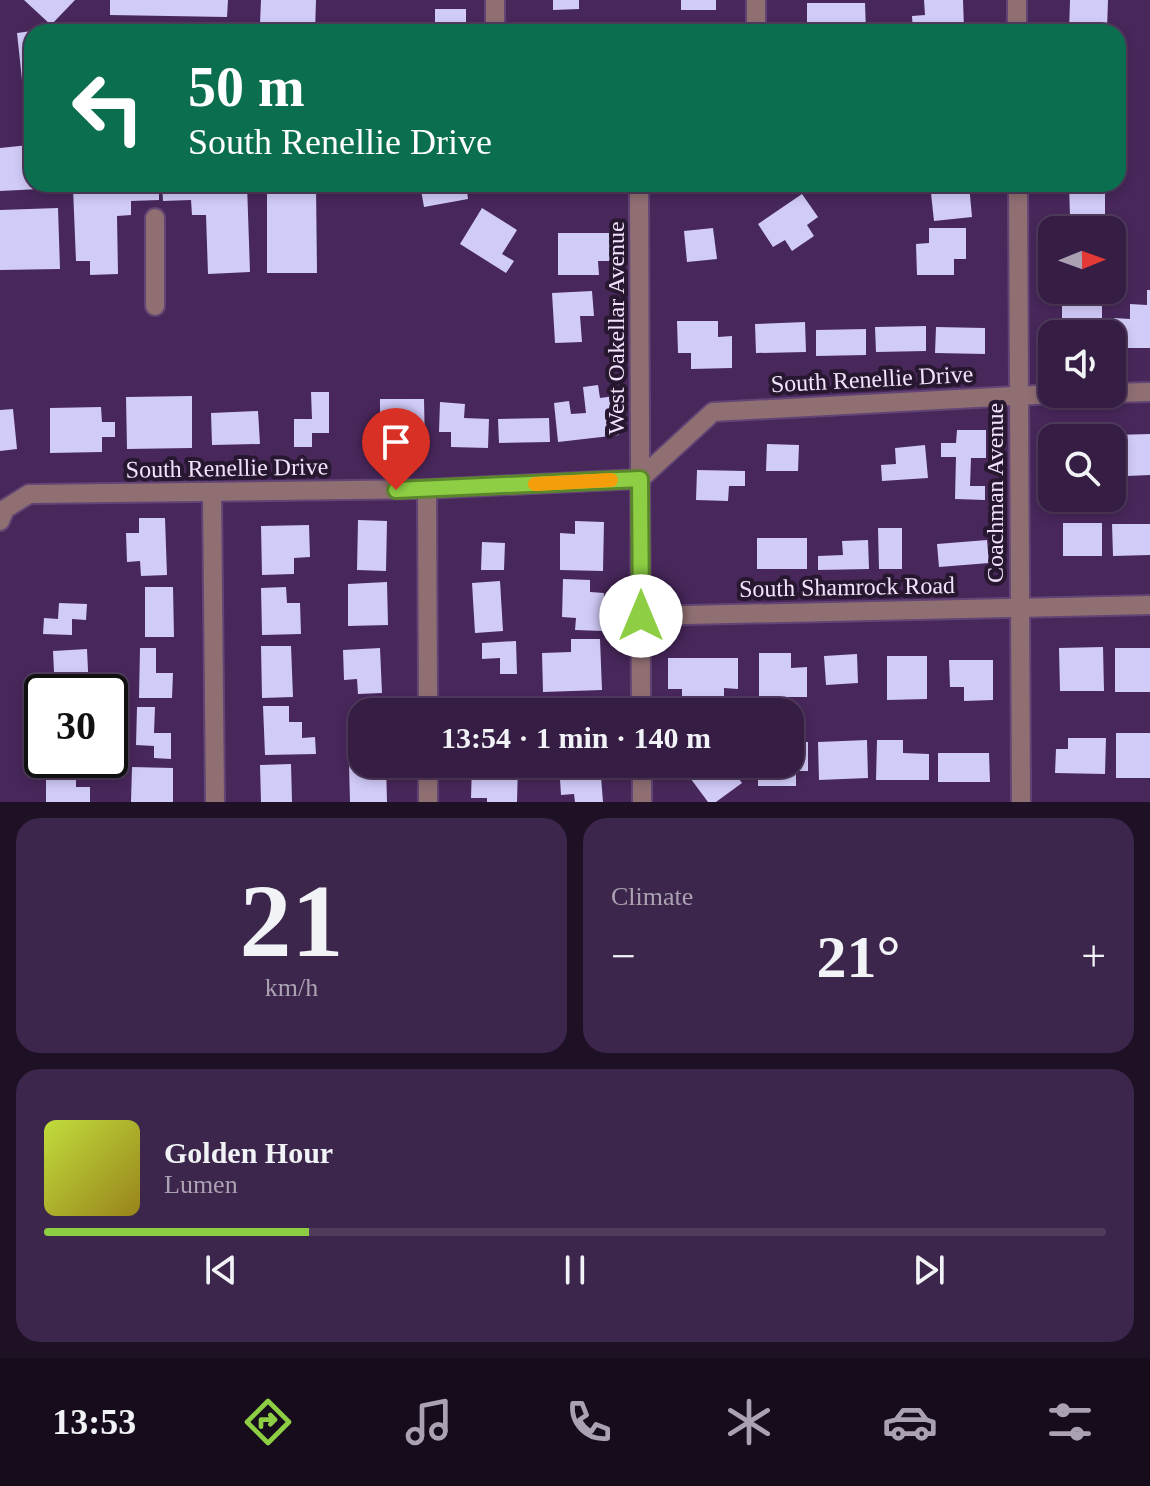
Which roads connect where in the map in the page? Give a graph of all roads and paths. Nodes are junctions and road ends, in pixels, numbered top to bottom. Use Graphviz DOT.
graph roads {
  1 [pos="495,0"];
  2 [pos="756,0"];
  3 [pos="1017,0"];
  4 [pos="495,24"];
  5 [pos="756,24"];
  6 [pos="1017,24"];
  7 [pos="639,192"];
  8 [pos="1018,192"];
  9 [pos="155,218"];
  10 [pos="155,306"];
  11 [pos="1150,392"];
  12 [pos="1126,393"];
  13 [pos="1019,394"];
  14 [pos="1038,394"];
  15 [pos="640,479"];
  16 [pos="427,489"];
  17 [pos="212,492"];
  18 [pos="3,515"];
  19 [pos="1150,605"];
  20 [pos="1020,608"];
  21 [pos="641,616"];
  22 [pos="428,698"];
  23 [pos="641,698"];
  24 [pos="428,778"];
  25 [pos="642,778"];
  26 [pos="215,802"];
  27 [pos="428,802"];
  28 [pos="642,802"];
  29 [pos="1021,802"];
  1 -- 4 [label="street"];
  2 -- 5 [label="street"];
  3 -- 6 [label="street"];
  7 -- 15 [label="street, West Oakellar Avenue"];
  8 -- 13 [label="street, Coachman Avenue"];
  9 -- 10 [label="street"];
  11 -- 12 [label="street"];
  13 -- 14 [label="street, South Renellie Drive"];
  13 -- 15 [label="street, South Renellie Drive"];
  13 -- 20 [label="street, Coachman Avenue"];
  15 -- 16 [label="street, South Renellie Drive"];
  15 -- 21 [label="street, West Oakellar Avenue"];
  16 -- 17 [label="street, South Renellie Drive"];
  16 -- 22 [label="street"];
  17 -- 18 [label="street, South Renellie Drive"];
  17 -- 26 [label="street"];
  19 -- 20 [label="street, South Shamrock Road"];
  20 -- 21 [label="street, South Shamrock Road"];
  20 -- 29 [label="street, Coachman Avenue"];
  21 -- 23 [label="street, West Oakellar Avenue"];
  24 -- 27 [label="street"];
  25 -- 28 [label="street"];
}
